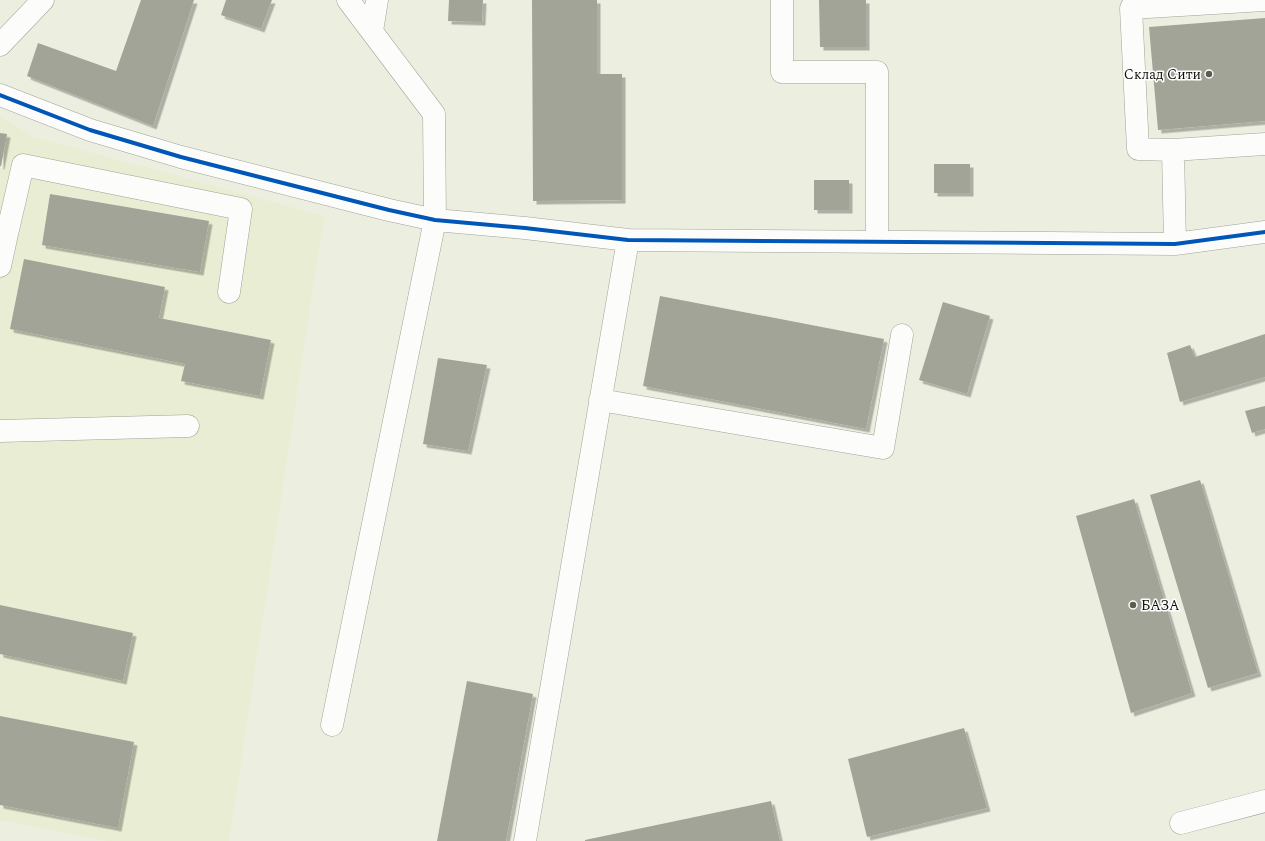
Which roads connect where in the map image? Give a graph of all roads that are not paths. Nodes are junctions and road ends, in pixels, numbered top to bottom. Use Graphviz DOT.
graph roads {
  1 [pos="43,0"];
  2 [pos="348,0"];
  3 [pos="377,0"];
  4 [pos="782,0"];
  5 [pos="1265,0"];
  6 [pos="372,31"];
  7 [pos="0,45"];
  8 [pos="0,95"];
  9 [pos="1265,144"];
  10 [pos="1173,150"];
  11 [pos="435,220"];
  12 [pos="1265,232"];
  13 [pos="4,233"];
  14 [pos="628,240"];
  15 [pos="877,242"];
  16 [pos="1175,244"];
  17 [pos="0,266"];
  18 [pos="229,292"];
  19 [pos="902,335"];
  20 [pos="600,400"];
  21 [pos="188,426"];
  22 [pos="0,431"];
  23 [pos="332,725"];
  24 [pos="1265,801"];
  25 [pos="1181,823"];
  26 [pos="525,841"];
  1 -- 7 [label="street"];
  2 -- 6 [label="street"];
  3 -- 6 [label="street"];
  4 -- 15 [label="street"];
  5 -- 10 [label="street"];
  6 -- 11 [label="street"];
  8 -- 11 [label="street"];
  9 -- 10 [label="street"];
  10 -- 16 [label="street"];
  11 -- 14 [label="street"];
  11 -- 23 [label="street"];
  12 -- 16 [label="street"];
  13 -- 17 [label="street"];
  13 -- 18 [label="street"];
  14 -- 15 [label="street"];
  14 -- 20 [label="street"];
  15 -- 16 [label="street"];
  19 -- 20 [label="street"];
  20 -- 26 [label="street"];
  21 -- 22 [label="street"];
  24 -- 25 [label="street"];
}
